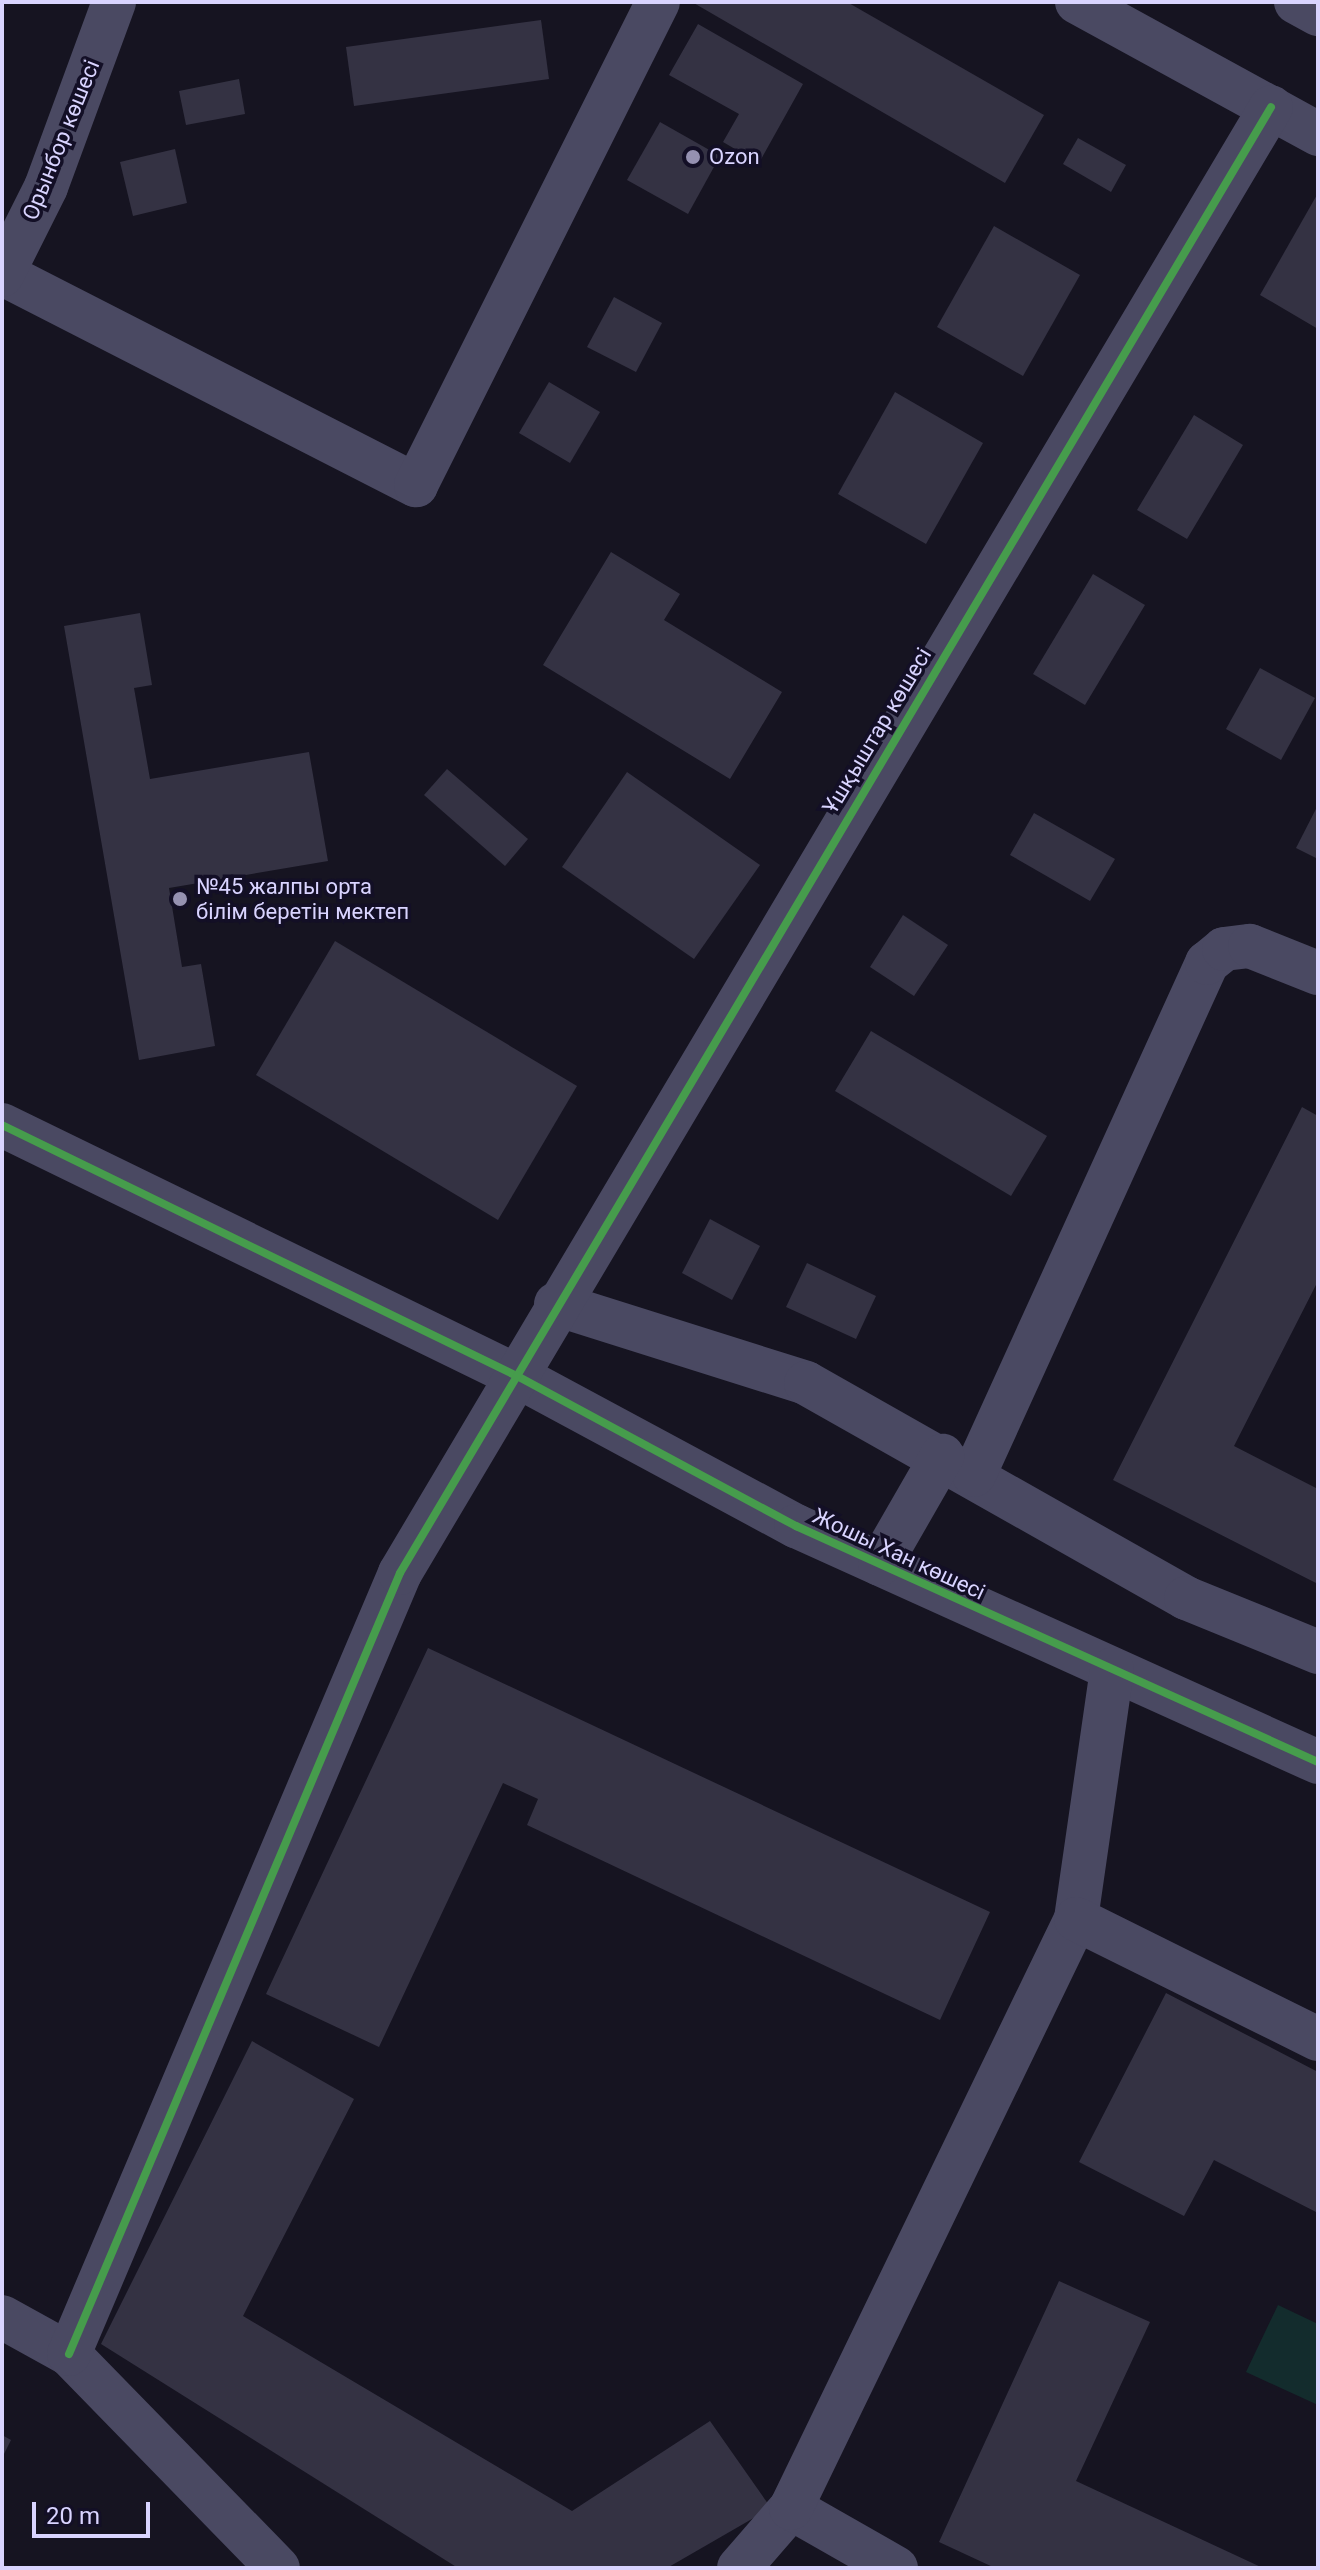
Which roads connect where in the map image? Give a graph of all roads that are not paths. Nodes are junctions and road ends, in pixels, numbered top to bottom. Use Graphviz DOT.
graph roads {
  1 [pos="114,2"];
  2 [pos="658,2"];
  3 [pos="1077,2"];
  4 [pos="1296,2"];
  5 [pos="1318,14"];
  6 [pos="1271,107"];
  7 [pos="1318,134"];
  8 [pos="2,274"];
  9 [pos="1318,973"];
  10 [pos="2,1125"];
  11 [pos="556,1304"];
  12 [pos="519,1377"];
  13 [pos="958,1465"];
  14 [pos="880,1564"];
  15 [pos="1318,1652"];
  16 [pos="1112,1670"];
  17 [pos="1318,1762"];
  18 [pos="1076,1919"];
  19 [pos="1318,2039"];
  20 [pos="2,2317"];
  21 [pos="69,2354"];
  22 [pos="791,2508"];
  23 [pos="278,2568"];
  24 [pos="739,2568"];
  25 [pos="896,2568"];
  1 -- 8 [label="street, Орынбор көшесі"];
  2 -- 8 [label="street"];
  3 -- 6 [label="street"];
  4 -- 5 [label="street"];
  6 -- 7 [label="street"];
  6 -- 11 [label="street, Ұшқыштар көшесі"];
  9 -- 13 [label="street"];
  10 -- 12 [label="street, Жошы Хан көшесі"];
  11 -- 12 [label="street, Ұшқыштар көшесі"];
  11 -- 13 [label="street"];
  12 -- 14 [label="street, Жошы Хан көшесі"];
  12 -- 21 [label="street, Ұшқыштар көшесі"];
  13 -- 14 [label="street"];
  13 -- 15 [label="street"];
  14 -- 16 [label="street, Жошы Хан көшесі"];
  16 -- 17 [label="street, Жошы Хан көшесі"];
  16 -- 18 [label="street"];
  18 -- 19 [label="street"];
  18 -- 22 [label="street"];
  20 -- 21 [label="street"];
  21 -- 23 [label="street"];
  22 -- 24 [label="street"];
  22 -- 25 [label="street"];
}
